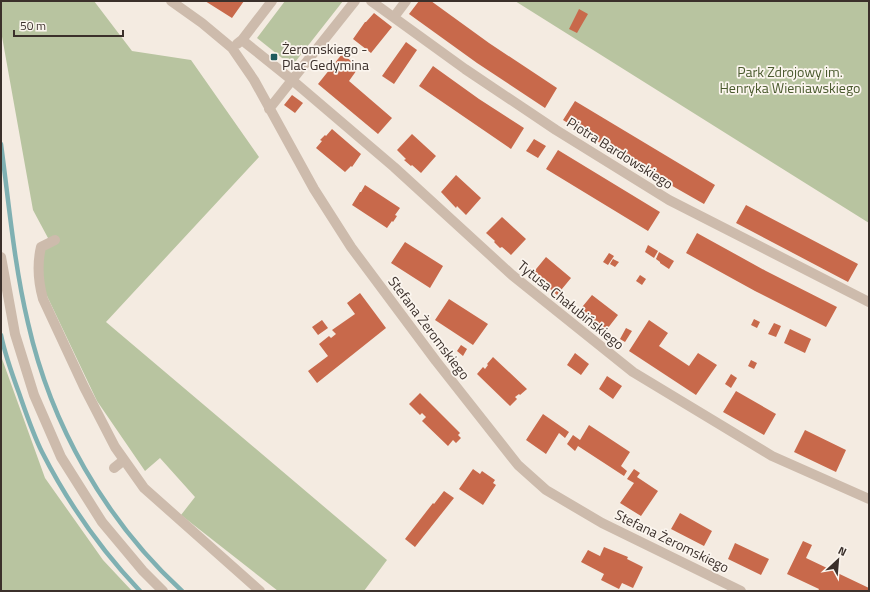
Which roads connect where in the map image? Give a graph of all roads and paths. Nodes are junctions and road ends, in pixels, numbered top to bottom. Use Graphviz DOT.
graph roads {
  1 [pos="171,1"];
  2 [pos="272,1"];
  3 [pos="355,1"];
  4 [pos="371,1"];
  5 [pos="406,1"];
  6 [pos="394,17"];
  7 [pos="242,40"];
  8 [pos="232,48"];
  9 [pos="292,80"];
  10 [pos="270,109"];
  11 [pos="55,240"];
  12 [pos="1,257"];
  13 [pos="869,302"];
  14 [pos="124,460"];
  15 [pos="114,468"];
  16 [pos="869,499"];
  17 [pos="163,591"];
  18 [pos="260,591"];
  19 [pos="741,591"];
  1 -- 8 [label="street, Stefana Żeromskiego"];
  2 -- 7 [label="street"];
  3 -- 9 [label="street"];
  4 -- 6 [label="street, Piotra Bardowskiego"];
  5 -- 6 [label="street"];
  6 -- 13 [label="street, Piotra Bardowskiego"];
  7 -- 8 [label="street"];
  7 -- 9 [label="street, Tytusa Chałubińskiego"];
  8 -- 10 [label="street, Stefana Żeromskiego"];
  9 -- 10 [label="street"];
  9 -- 16 [label="street, Tytusa Chałubińskiego"];
  10 -- 19 [label="street, Stefana Żeromskiego"];
  11 -- 14 [label="street"];
  12 -- 17 [label="street"];
  14 -- 15 [label="street"];
  14 -- 18 [label="street"];
}
